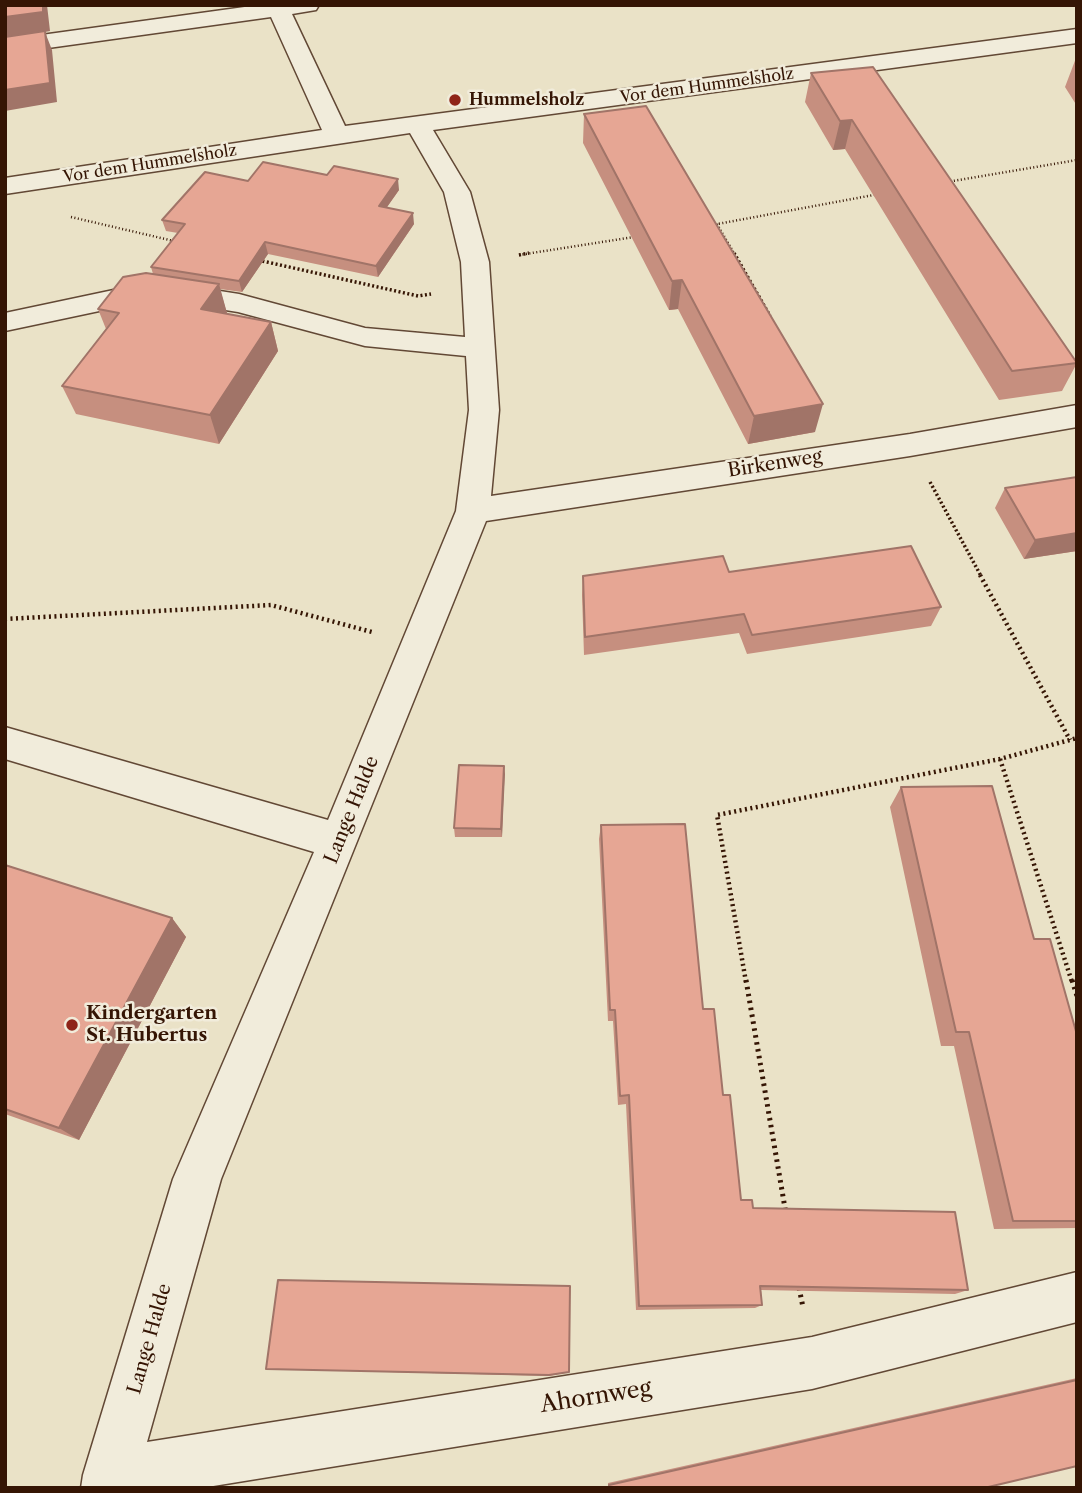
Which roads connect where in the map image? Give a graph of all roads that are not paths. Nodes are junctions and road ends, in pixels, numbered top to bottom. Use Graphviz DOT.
graph roads {
  1 [pos="308,5"];
  2 [pos="279,9"];
  3 [pos="1077,36"];
  4 [pos="5,47"];
  5 [pos="418,125"];
  6 [pos="337,135"];
  7 [pos="5,186"];
  8 [pos="5,322"];
  9 [pos="481,348"];
  10 [pos="1077,416"];
  11 [pos="472,511"];
  12 [pos="5,743"];
  13 [pos="339,841"];
  14 [pos="1077,1297"];
  15 [pos="110,1481"];
  1 -- 2 [label="street"];
  2 -- 4 [label="street"];
  2 -- 6 [label="street"];
  3 -- 5 [label="street, Vor dem Hummelsholz"];
  5 -- 6 [label="street, Vor dem Hummelsholz"];
  5 -- 9 [label="street, Lange Halde"];
  6 -- 7 [label="street, Vor dem Hummelsholz"];
  8 -- 9 [label="street"];
  9 -- 11 [label="street, Lange Halde"];
  10 -- 11 [label="street, Birkenweg"];
  11 -- 13 [label="street, Lange Halde"];
  12 -- 13 [label="street"];
  13 -- 15 [label="street, Lange Halde"];
  14 -- 15 [label="street, Ahornweg"];
}
